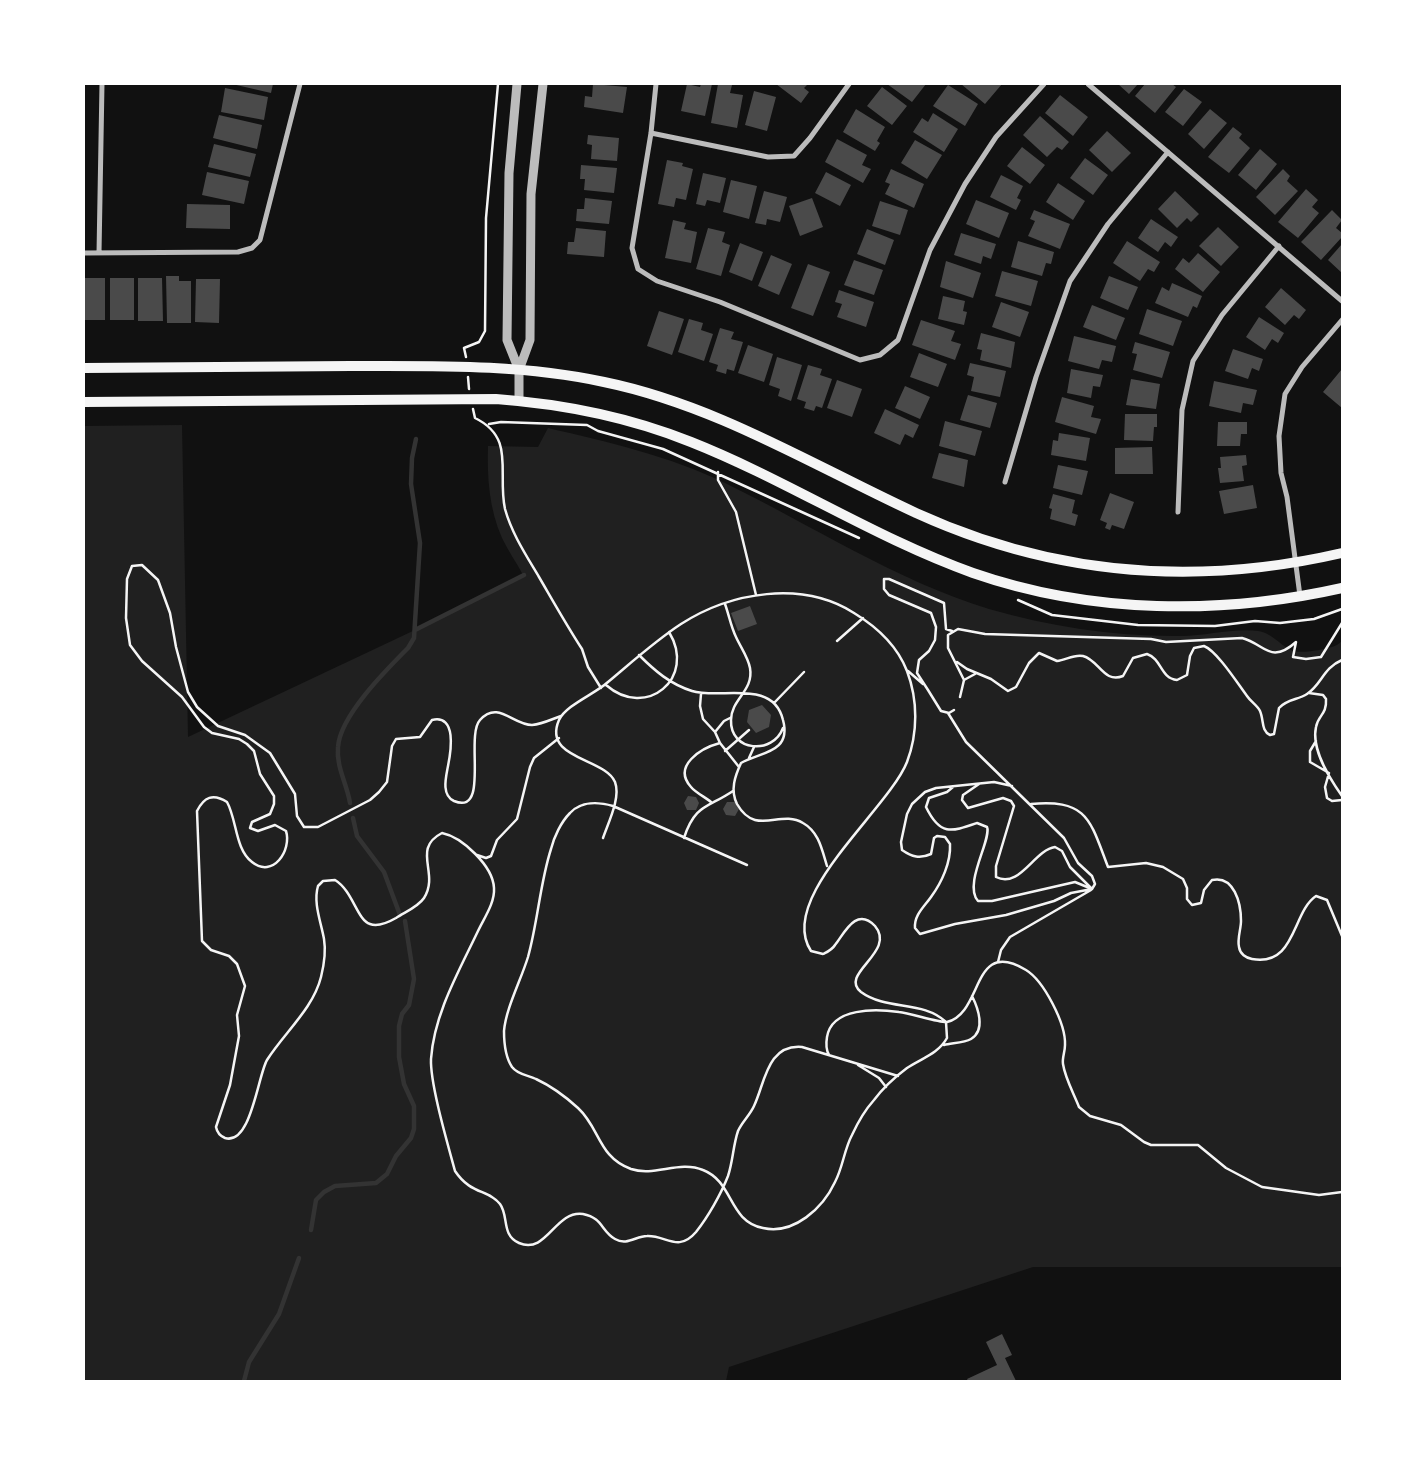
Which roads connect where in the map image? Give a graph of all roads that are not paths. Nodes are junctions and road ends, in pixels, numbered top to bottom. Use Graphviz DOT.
graph roads {
  1 [pos="102,84"];
  2 [pos="300,84"];
  3 [pos="517,84"];
  4 [pos="543,84"];
  5 [pos="656,84"];
  6 [pos="848,84"];
  7 [pos="1044,84"];
  8 [pos="1088,84"];
  9 [pos="651,133"];
  10 [pos="1168,152"];
  11 [pos="1279,246"];
  12 [pos="84,253"];
  13 [pos="99,253"];
  14 [pos="1342,301"];
  15 [pos="1342,320"];
  16 [pos="84,368"];
  17 [pos="519,370"];
  18 [pos="519,401"];
  19 [pos="84,402"];
  20 [pos="1005,482"];
  21 [pos="1178,512"];
  22 [pos="1342,553"];
  23 [pos="1295,564"];
  24 [pos="1342,588"];
  25 [pos="1300,596"];
  1 -- 13 [label="street"];
  2 -- 13 [label="street"];
  3 -- 17 [label="street"];
  4 -- 17 [label="street"];
  5 -- 9 [label="street"];
  6 -- 9 [label="street"];
  7 -- 9 [label="street"];
  8 -- 10 [label="street"];
  10 -- 11 [label="street"];
  10 -- 20 [label="street"];
  11 -- 14 [label="street"];
  11 -- 21 [label="street"];
  12 -- 13 [label="street"];
  15 -- 23 [label="street"];
  16 -- 17 [label="main road"];
  17 -- 18 [label="street"];
  17 -- 23 [label="main road"];
  18 -- 19 [label="main road"];
  18 -- 25 [label="main road"];
  22 -- 23 [label="main road"];
  23 -- 25 [label="street"];
  24 -- 25 [label="main road"];
}
